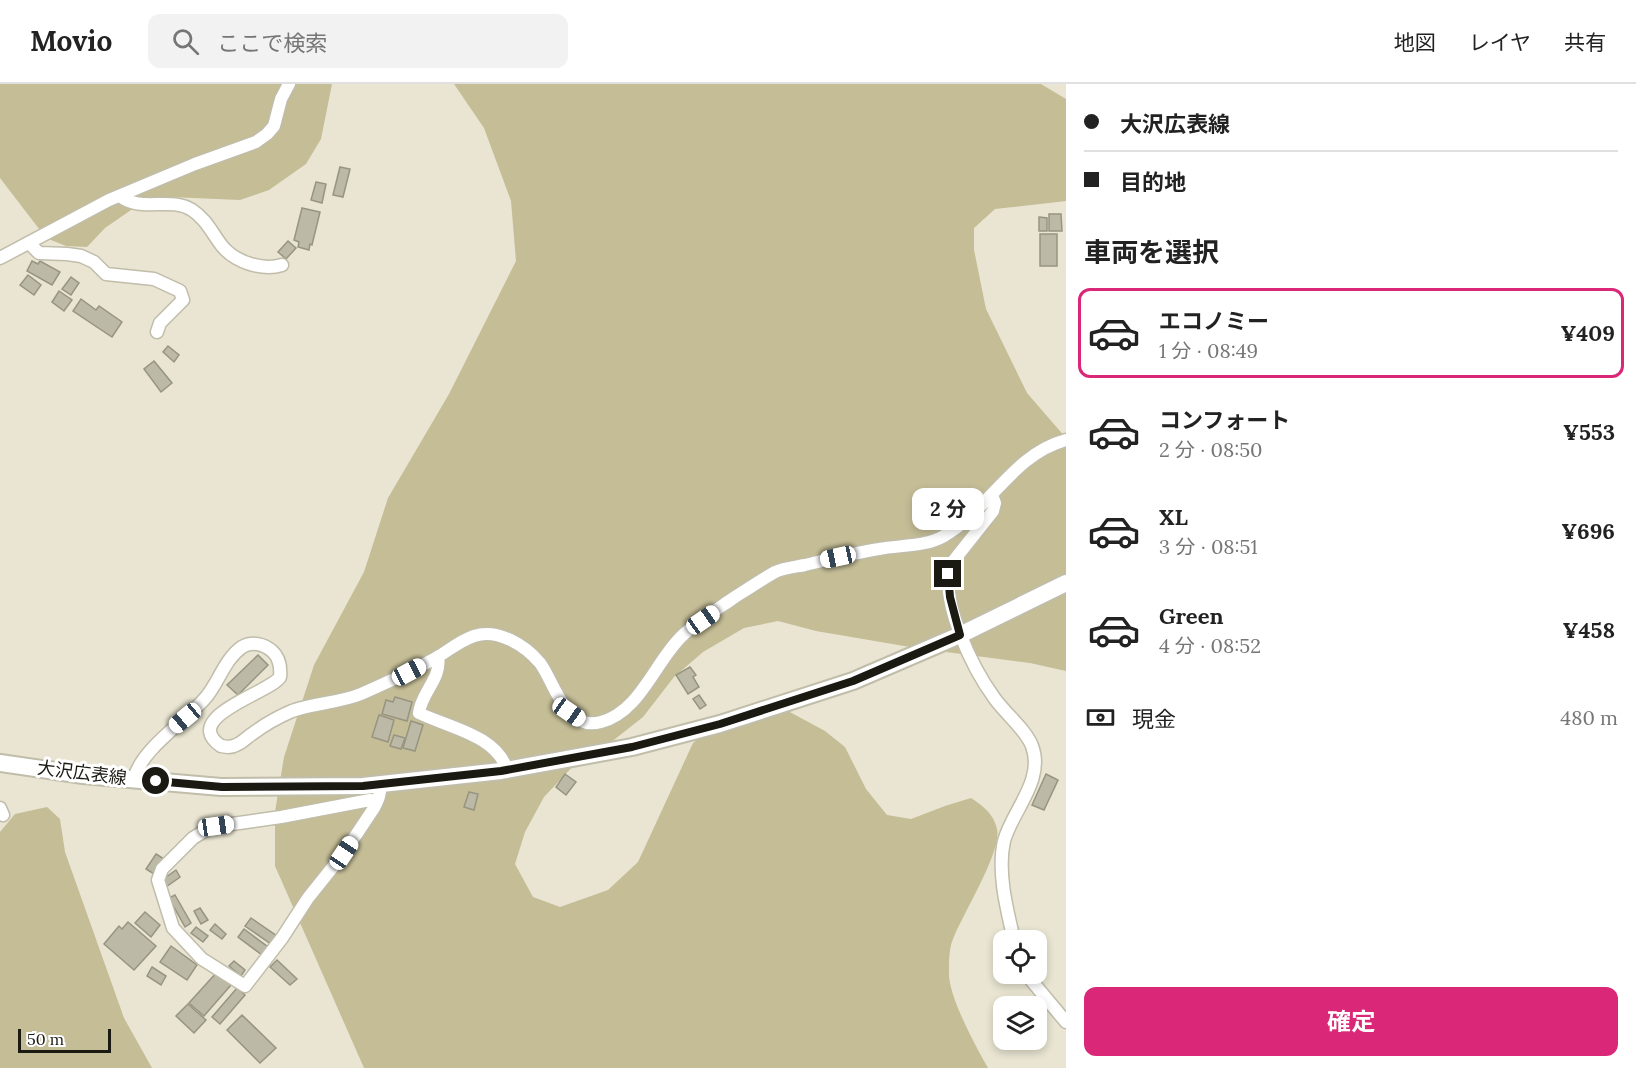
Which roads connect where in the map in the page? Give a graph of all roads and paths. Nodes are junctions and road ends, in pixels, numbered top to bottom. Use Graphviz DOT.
graph roads {
  1 [pos="289,84"];
  2 [pos="120,196"];
  3 [pos="29,243"];
  4 [pos="0,258"];
  5 [pos="282,265"];
  6 [pos="157,332"];
  7 [pos="1066,440"];
  8 [pos="992,495"];
  9 [pos="1066,583"];
  10 [pos="960,635"];
  11 [pos="438,657"];
  12 [pos="0,763"];
  13 [pos="507,770"];
  14 [pos="134,779"];
  15 [pos="378,793"];
  16 [pos="1012,930"];
  17 [pos="1034,984"];
  18 [pos="1066,1022"];
  1 -- 2 [label="street"];
  2 -- 3 [label="street"];
  2 -- 5 [label="street"];
  3 -- 4 [label="street"];
  3 -- 6 [label="street"];
  7 -- 8 [label="street"];
  8 -- 10 [label="street"];
  8 -- 11 [label="street"];
  9 -- 10 [label="main road, 大沢広表線"];
  10 -- 13 [label="main road, 大沢広表線"];
  10 -- 16 [label="street"];
  11 -- 13 [label="street"];
  11 -- 14 [label="street"];
  12 -- 14 [label="main road, 大沢広表線"];
  13 -- 15 [label="main road, 大沢広表線"];
  14 -- 15 [label="main road, 大沢広表線"];
  15 -- 15 [label="street"];
  17 -- 18 [label="street"];
}
